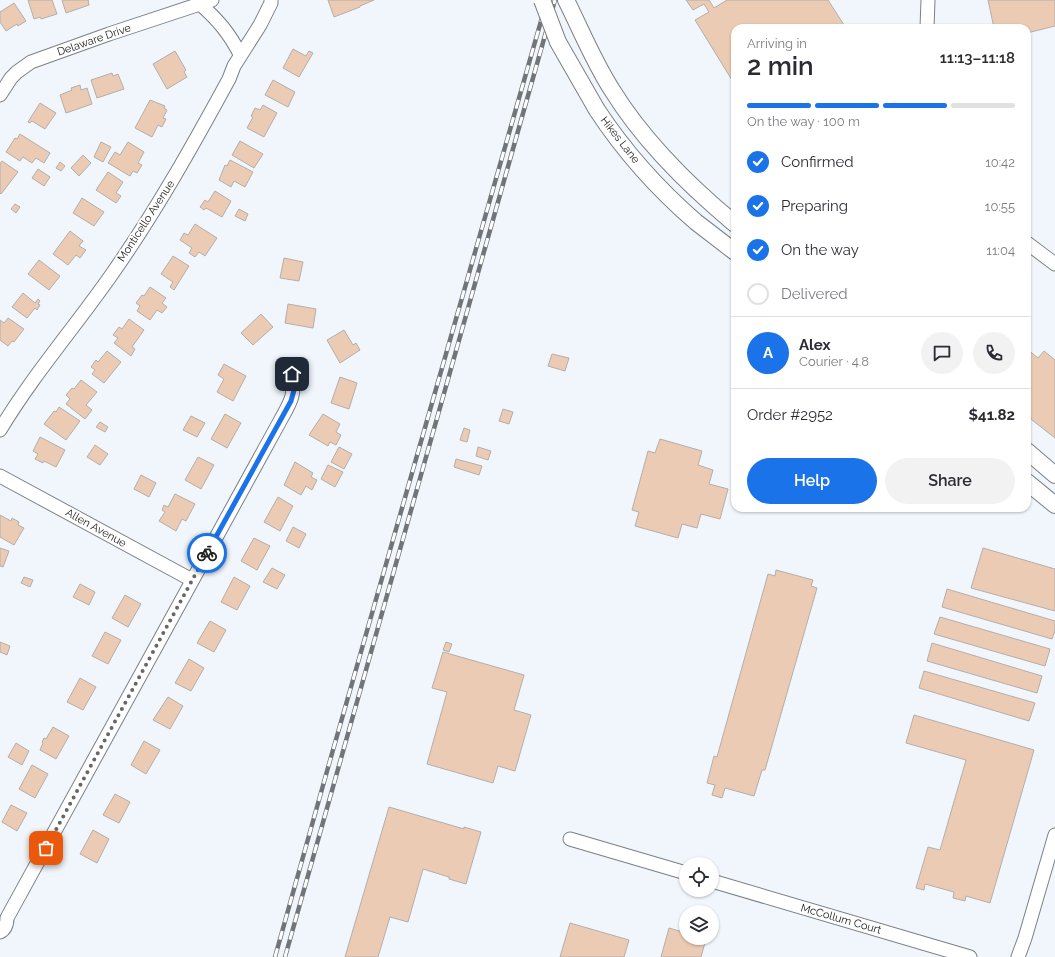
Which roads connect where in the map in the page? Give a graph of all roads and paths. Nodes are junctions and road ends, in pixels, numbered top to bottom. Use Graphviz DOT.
graph roads {
  1 [pos="270,0"];
  2 [pos="542,0"];
  3 [pos="566,0"];
  4 [pos="928,0"];
  5 [pos="207,2"];
  6 [pos="927,24"];
  7 [pos="240,54"];
  8 [pos="0,95"];
  9 [pos="731,221"];
  10 [pos="1031,246"];
  11 [pos="731,249"];
  12 [pos="1055,264"];
  13 [pos="292,374"];
  14 [pos="0,430"];
  15 [pos="1031,454"];
  16 [pos="1055,475"];
  17 [pos="0,476"];
  18 [pos="1031,485"];
  19 [pos="1055,505"];
  20 [pos="192,580"];
  21 [pos="1055,835"];
  22 [pos="570,839"];
  23 [pos="679,871"];
  24 [pos="719,883"];
  25 [pos="2,931"];
  26 [pos="970,957"];
  27 [pos="1018,957"];
  1 -- 7 [label="street, Monticello Avenue"];
  2 -- 11 [label="street, Hikes Lane, bridge"];
  3 -- 9 [label="street, Hikes Lane"];
  4 -- 6 [label="street"];
  5 -- 7 [label="street, Delaware Drive"];
  5 -- 8 [label="street, Delaware Drive"];
  7 -- 14 [label="street, Monticello Avenue"];
  10 -- 12 [label="street"];
  13 -- 20 [label="street"];
  15 -- 16 [label="street"];
  17 -- 20 [label="street, Allen Avenue"];
  18 -- 19 [label="street"];
  20 -- 25 [label="street"];
  21 -- 27 [label="street"];
  22 -- 23 [label="street"];
  24 -- 26 [label="street, McCollum Court"];
}
